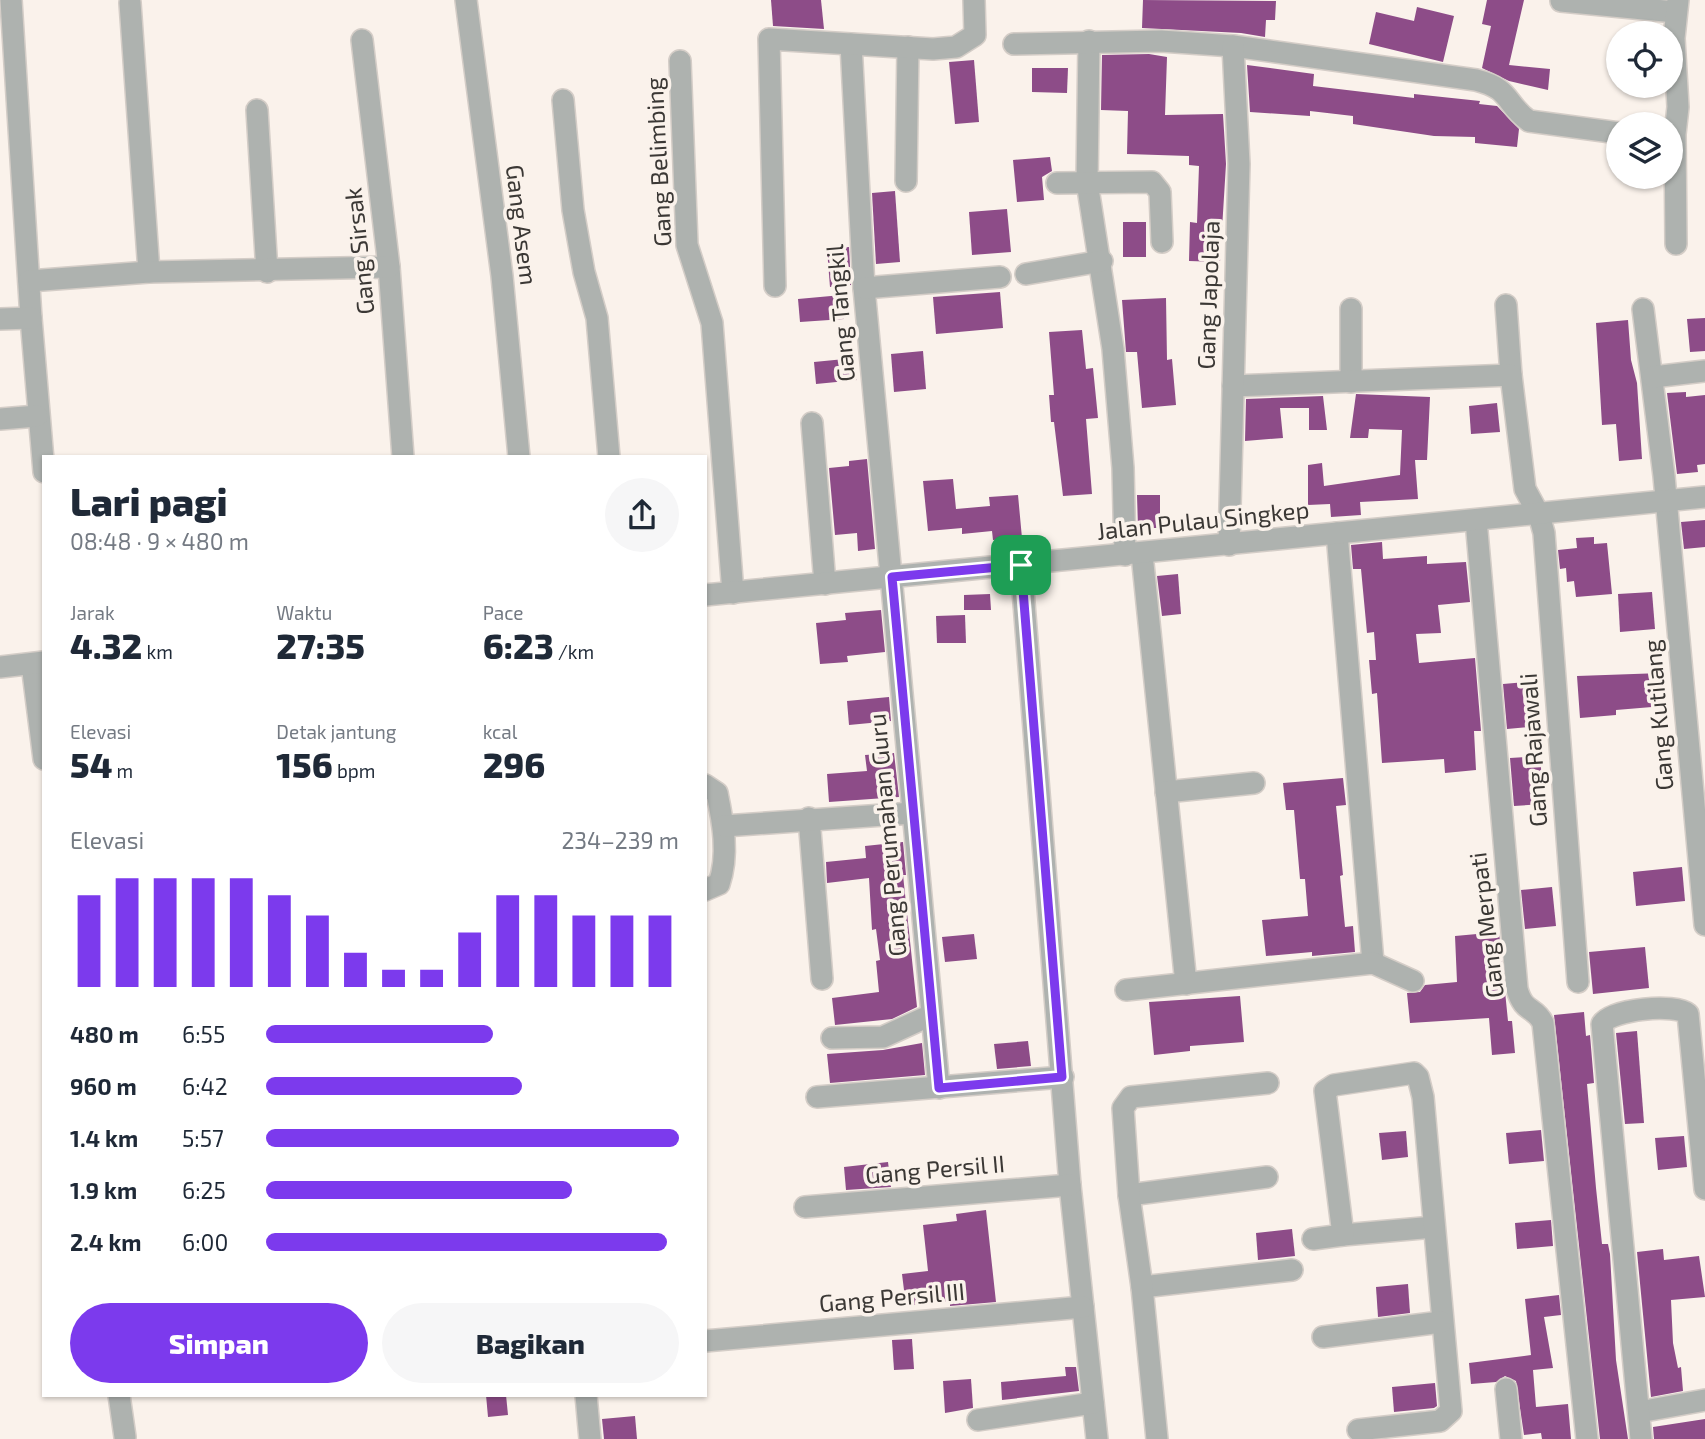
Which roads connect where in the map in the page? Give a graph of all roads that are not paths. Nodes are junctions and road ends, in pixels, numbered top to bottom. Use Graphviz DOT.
graph roads {
  1 [pos="11,0"];
  2 [pos="466,0"];
  3 [pos="974,0"];
  4 [pos="1562,1"];
  5 [pos="130,3"];
  6 [pos="1677,6"];
  7 [pos="362,40"];
  8 [pos="1089,41"];
  9 [pos="851,44"];
  10 [pos="1014,44"];
  11 [pos="1233,46"];
  12 [pos="908,47"];
  13 [pos="680,61"];
  14 [pos="563,100"];
  15 [pos="257,110"];
  16 [pos="1677,112"];
  17 [pos="1606,131"];
  18 [pos="906,181"];
  19 [pos="1087,182"];
  20 [pos="1057,183"];
  21 [pos="1674,189"];
  22 [pos="1162,242"];
  23 [pos="1676,244"];
  24 [pos="1101,261"];
  25 [pos="389,267"];
  26 [pos="149,272"];
  27 [pos="267,272"];
  28 [pos="1026,274"];
  29 [pos="1000,277"];
  30 [pos="29,281"];
  31 [pos="775,286"];
  32 [pos="864,288"];
  33 [pos="1506,304"];
  34 [pos="1351,309"];
  35 [pos="1643,309"];
  36 [pos="31,318"];
  37 [pos="0,319"];
  38 [pos="1705,371"];
  39 [pos="1511,375"];
  40 [pos="1653,377"];
  41 [pos="1351,382"];
  42 [pos="1233,386"];
  43 [pos="37,416"];
  44 [pos="0,419"];
  45 [pos="812,423"];
  46 [pos="403,455"];
  47 [pos="519,455"];
  48 [pos="609,455"];
  49 [pos="42,456"];
  50 [pos="1705,497"];
  51 [pos="1666,501"];
  52 [pos="1539,515"];
  53 [pos="1476,520"];
  54 [pos="1337,533"];
  55 [pos="1229,545"];
  56 [pos="1133,554"];
  57 [pos="1025,565"];
  58 [pos="892,577"];
  59 [pos="825,584"];
  60 [pos="733,593"];
  61 [pos="707,595"];
  62 [pos="38,663"];
  63 [pos="0,667"];
  64 [pos="42,727"];
  65 [pos="1254,783"];
  66 [pos="707,786"];
  67 [pos="1166,792"];
  68 [pos="913,813"];
  69 [pos="808,818"];
  70 [pos="724,826"];
  71 [pos="707,889"];
  72 [pos="1705,925"];
  73 [pos="1373,963"];
  74 [pos="822,979"];
  75 [pos="1413,981"];
  76 [pos="1578,982"];
  77 [pos="1186,984"];
  78 [pos="1126,990"];
  79 [pos="931,1015"];
  80 [pos="832,1038"];
  81 [pos="1062,1077"];
  82 [pos="1268,1083"];
  83 [pos="939,1088"];
  84 [pos="817,1097"];
  85 [pos="1267,1177"];
  86 [pos="1070,1185"];
  87 [pos="1705,1189"];
  88 [pos="1129,1195"];
  89 [pos="805,1207"];
  90 [pos="1434,1227"];
  91 [pos="1343,1235"];
  92 [pos="1313,1239"];
  93 [pos="1292,1270"];
  94 [pos="1142,1287"];
  95 [pos="1083,1307"];
  96 [pos="1441,1322"];
  97 [pos="1323,1337"];
  98 [pos="707,1341"];
  99 [pos="1506,1389"];
  100 [pos="119,1397"];
  101 [pos="586,1397"];
  102 [pos="1705,1400"];
  103 [pos="1093,1403"];
  104 [pos="1639,1412"];
  105 [pos="978,1420"];
  106 [pos="1358,1430"];
  107 [pos="1389,1433"];
  108 [pos="125,1437"];
  109 [pos="590,1439"];
  110 [pos="1097,1439"];
  111 [pos="1157,1439"];
  112 [pos="1511,1439"];
  113 [pos="1587,1439"];
  114 [pos="1641,1439"];
  1 -- 30 [label="street"];
  2 -- 47 [label="street, Gang Asem"];
  3 -- 12 [label="street"];
  4 -- 6 [label="street"];
  5 -- 26 [label="street"];
  6 -- 16 [label="street"];
  7 -- 25 [label="street, Gang Sirsak"];
  8 -- 10 [label="street"];
  8 -- 11 [label="street"];
  8 -- 19 [label="street"];
  9 -- 12 [label="street"];
  9 -- 31 [label="street"];
  9 -- 32 [label="street, Gang Tangkil"];
  11 -- 17 [label="street"];
  11 -- 42 [label="street, Gang Japolaja"];
  12 -- 18 [label="street"];
  13 -- 60 [label="street, Gang Belimbing"];
  14 -- 48 [label="street"];
  15 -- 27 [label="street"];
  19 -- 20 [label="street"];
  19 -- 22 [label="street"];
  19 -- 24 [label="street"];
  21 -- 23 [label="street"];
  24 -- 28 [label="street"];
  24 -- 56 [label="street"];
  25 -- 27 [label="street"];
  25 -- 46 [label="street, Gang Sirsak"];
  26 -- 27 [label="street"];
  26 -- 30 [label="street"];
  29 -- 32 [label="street"];
  30 -- 36 [label="street"];
  32 -- 58 [label="street, Gang Tangkil"];
  33 -- 39 [label="street, Gang Rajawali"];
  34 -- 41 [label="street"];
  35 -- 40 [label="street, Gang Kutilang"];
  36 -- 37 [label="street"];
  36 -- 43 [label="street"];
  38 -- 40 [label="street"];
  39 -- 41 [label="street"];
  39 -- 52 [label="street, Gang Rajawali"];
  40 -- 51 [label="street, Gang Kutilang"];
  41 -- 42 [label="street"];
  42 -- 55 [label="street, Gang Japolaja"];
  43 -- 44 [label="street"];
  43 -- 49 [label="street"];
  45 -- 59 [label="street"];
  50 -- 51 [label="street, Jalan Pulau Singkep"];
  51 -- 52 [label="street, Jalan Pulau Singkep"];
  51 -- 72 [label="street, Gang Kutilang"];
  52 -- 53 [label="street, Jalan Pulau Singkep"];
  52 -- 76 [label="street, Gang Rajawali"];
  53 -- 54 [label="street, Jalan Pulau Singkep"];
  53 -- 113 [label="street, Gang Merpati"];
  54 -- 55 [label="street, Jalan Pulau Singkep"];
  54 -- 73 [label="street"];
  55 -- 56 [label="street, Jalan Pulau Singkep"];
  56 -- 57 [label="street, Jalan Pulau Singkep"];
  56 -- 67 [label="street"];
  57 -- 58 [label="street, Jalan Pulau Singkep"];
  57 -- 81 [label="street"];
  58 -- 59 [label="street, Jalan Pulau Singkep"];
  58 -- 68 [label="street, Gang Perumahan Guru"];
  59 -- 60 [label="street, Jalan Pulau Singkep"];
  60 -- 61 [label="street, Jalan Pulau Singkep"];
  62 -- 63 [label="street"];
  62 -- 64 [label="street"];
  65 -- 67 [label="street"];
  66 -- 70 [label="street"];
  67 -- 77 [label="street"];
  68 -- 69 [label="street"];
  68 -- 79 [label="street, Gang Perumahan Guru"];
  69 -- 70 [label="street"];
  69 -- 74 [label="street"];
  70 -- 71 [label="street"];
  73 -- 75 [label="street"];
  73 -- 77 [label="street"];
  77 -- 78 [label="street"];
  79 -- 80 [label="street"];
  79 -- 83 [label="street, Gang Perumahan Guru"];
  81 -- 83 [label="street"];
  81 -- 86 [label="street"];
  82 -- 88 [label="street"];
  83 -- 84 [label="street"];
  85 -- 88 [label="street"];
  86 -- 89 [label="street, Gang Persil II"];
  86 -- 95 [label="street"];
  87 -- 104 [label="street"];
  88 -- 94 [label="street"];
  90 -- 91 [label="street"];
  90 -- 91 [label="street"];
  90 -- 96 [label="street"];
  91 -- 92 [label="street"];
  93 -- 94 [label="street"];
  94 -- 111 [label="street"];
  95 -- 98 [label="street, Gang Persil III"];
  95 -- 103 [label="street"];
  96 -- 97 [label="street"];
  96 -- 107 [label="street"];
  99 -- 112 [label="street"];
  100 -- 108 [label="street"];
  101 -- 109 [label="street"];
  102 -- 104 [label="street"];
  103 -- 105 [label="street"];
  103 -- 110 [label="street"];
  104 -- 114 [label="street"];
  106 -- 107 [label="street"];
}
